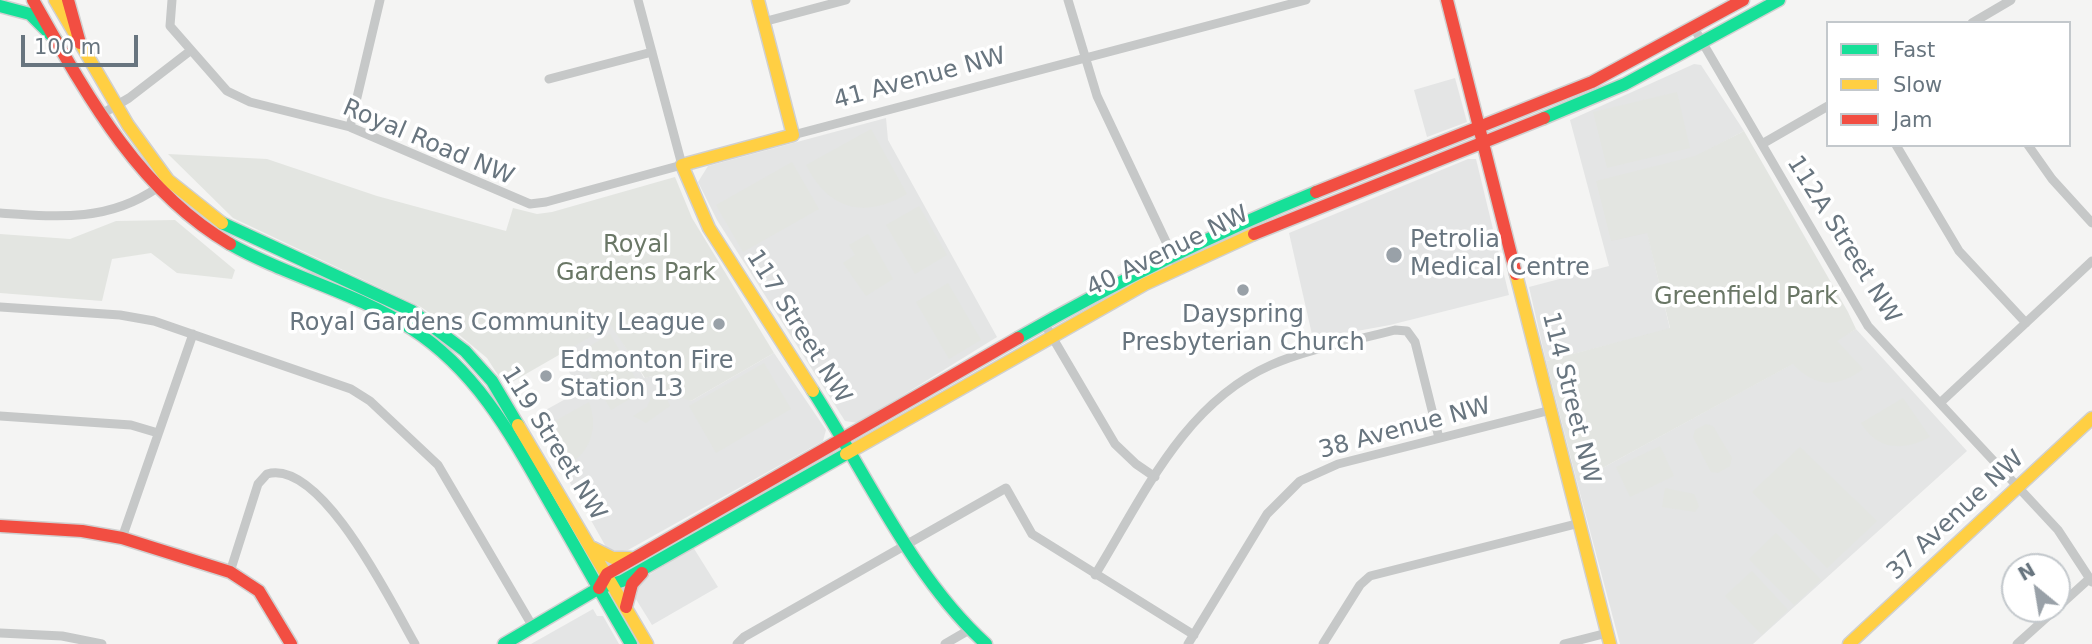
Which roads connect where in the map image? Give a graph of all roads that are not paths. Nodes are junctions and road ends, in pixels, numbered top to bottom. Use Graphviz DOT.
graph roads {
  1 [pos="33,0"];
  2 [pos="55,0"];
  3 [pos="68,0"];
  4 [pos="172,0"];
  5 [pos="380,0"];
  6 [pos="638,0"];
  7 [pos="758,0"];
  8 [pos="846,0"];
  9 [pos="1068,0"];
  10 [pos="1306,0"];
  11 [pos="1447,0"];
  12 [pos="1743,0"];
  13 [pos="1779,0"];
  14 [pos="2011,0"];
  15 [pos="0,6"];
  16 [pos="1975,21"];
  17 [pos="763,22"];
  18 [pos="1694,28"];
  19 [pos="56,40"];
  20 [pos="80,43"];
  21 [pos="1703,44"];
  22 [pos="190,51"];
  23 [pos="652,52"];
  24 [pos="1083,57"];
  25 [pos="549,79"];
  26 [pos="117,106"];
  27 [pos="1826,107"];
  28 [pos="100,115"];
  29 [pos="349,127"];
  30 [pos="1480,128"];
  31 [pos="793,135"];
  32 [pos="1484,143"];
  33 [pos="1762,144"];
  34 [pos="1897,147"];
  35 [pos="2029,147"];
  36 [pos="682,165"];
  37 [pos="163,184"];
  38 [pos="546,202"];
  39 [pos="0,213"];
  40 [pos="2092,223"];
  41 [pos="1172,255"];
  42 [pos="2092,261"];
  43 [pos="1178,267"];
  44 [pos="0,307"];
  45 [pos="2026,323"];
  46 [pos="1048,329"];
  47 [pos="193,334"];
  48 [pos="1940,403"];
  49 [pos="1551,410"];
  50 [pos="0,416"];
  51 [pos="2092,418"];
  52 [pos="158,433"];
  53 [pos="1439,438"];
  54 [pos="847,445"];
  55 [pos="1155,477"];
  56 [pos="2018,487"];
  57 [pos="1580,523"];
  58 [pos="0,526"];
  59 [pos="122,538"];
  60 [pos="906,544"];
  61 [pos="593,548"];
  62 [pos="636,558"];
  63 [pos="649,566"];
  64 [pos="230,572"];
  65 [pos="1095,575"];
  66 [pos="610,580"];
  67 [pos="2091,580"];
  68 [pos="599,588"];
  69 [pos="2071,597"];
  70 [pos="626,607"];
  71 [pos="2041,623"];
  72 [pos="533,627"];
  73 [pos="969,630"];
  74 [pos="0,633"];
  75 [pos="1609,639"];
  76 [pos="1191,640"];
  77 [pos="1857,641"];
  78 [pos="102,644"];
  79 [pos="291,644"];
  80 [pos="415,644"];
  81 [pos="504,644"];
  82 [pos="631,644"];
  83 [pos="647,644"];
  84 [pos="737,644"];
  85 [pos="945,644"];
  86 [pos="986,644"];
  87 [pos="1323,644"];
  88 [pos="1563,644"];
  89 [pos="2017,644"];
  1 -- 19 [label="main road, 119 Street NW"];
  2 -- 20 [label="main road, 119 Street NW"];
  3 -- 20 [label="main road"];
  4 -- 22 [label="street, Royal Road NW"];
  5 -- 29 [label="street"];
  6 -- 23 [label="street, 117 Street NW"];
  7 -- 17 [label="main road"];
  8 -- 17 [label="street"];
  9 -- 24 [label="street"];
  10 -- 24 [label="street, 41 Avenue NW"];
  11 -- 30 [label="main road, 114 Street NW"];
  12 -- 18 [label="main road, 40 Avenue NW"];
  13 -- 21 [label="main road, 40 Avenue NW"];
  14 -- 16 [label="street"];
  15 -- 19 [label="main road"];
  17 -- 31 [label="main road"];
  18 -- 21 [label="street, 112A Street NW"];
  18 -- 30 [label="main road, 40 Avenue NW"];
  19 -- 28 [label="main road, 119 Street NW"];
  20 -- 26 [label="main road, 119 Street NW"];
  21 -- 32 [label="main road, 40 Avenue NW"];
  21 -- 33 [label="street, 112A Street NW"];
  22 -- 26 [label="street"];
  22 -- 29 [label="street, Royal Road NW"];
  23 -- 25 [label="street"];
  23 -- 36 [label="street, 117 Street NW"];
  24 -- 31 [label="street, 41 Avenue NW"];
  24 -- 41 [label="street"];
  26 -- 28 [label="street"];
  26 -- 37 [label="main road, 119 Street NW"];
  27 -- 33 [label="street"];
  28 -- 37 [label="main road, 119 Street NW"];
  29 -- 38 [label="street, Royal Road NW"];
  30 -- 32 [label="main road, 114 Street NW"];
  30 -- 41 [label="main road, 40 Avenue NW"];
  31 -- 36 [label="main road, 41 Avenue NW"];
  32 -- 43 [label="main road, 40 Avenue NW"];
  32 -- 49 [label="main road, 114 Street NW"];
  33 -- 48 [label="street, 112A Street NW"];
  34 -- 45 [label="street"];
  35 -- 40 [label="street"];
  36 -- 38 [label="street, 41 Avenue NW"];
  36 -- 54 [label="main road, 117 Street NW"];
  37 -- 39 [label="street"];
  37 -- 61 [label="main road, 119 Street NW"];
  37 -- 68 [label="main road, 119 Street NW"];
  41 -- 43 [label="street"];
  41 -- 46 [label="main road, 40 Avenue NW"];
  42 -- 45 [label="street"];
  43 -- 46 [label="main road, 40 Avenue NW"];
  44 -- 47 [label="street"];
  45 -- 48 [label="street"];
  46 -- 54 [label="main road, 40 Avenue NW"];
  46 -- 55 [label="street"];
  47 -- 52 [label="street"];
  47 -- 72 [label="street"];
  48 -- 56 [label="street, 112A Street NW"];
  49 -- 53 [label="street, 38 Avenue NW"];
  49 -- 57 [label="main road, 114 Street NW"];
  50 -- 52 [label="street"];
  51 -- 56 [label="main road, 37 Avenue NW"];
  52 -- 59 [label="street"];
  53 -- 55 [label="street"];
  53 -- 76 [label="street, 38 Avenue NW"];
  54 -- 60 [label="main road, 117 Street NW"];
  54 -- 62 [label="main road, 40 Avenue NW"];
  54 -- 63 [label="main road, 40 Avenue NW"];
  55 -- 65 [label="street"];
  56 -- 67 [label="street, 112A Street NW"];
  56 -- 77 [label="main road, 37 Avenue NW"];
  57 -- 75 [label="main road, 114 Street NW"];
  57 -- 87 [label="street"];
  58 -- 59 [label="main road"];
  59 -- 64 [label="main road"];
  60 -- 65 [label="street"];
  60 -- 73 [label="main road, 117 Street NW"];
  60 -- 84 [label="street"];
  61 -- 62 [label="main road"];
  61 -- 66 [label="main road, 119 Street NW"];
  62 -- 66 [label="main road, 40 Avenue NW"];
  63 -- 66 [label="main road, 40 Avenue NW"];
  63 -- 70 [label="main road"];
  64 -- 79 [label="main road"];
  64 -- 80 [label="street"];
  65 -- 76 [label="street"];
  66 -- 68 [label="main road, 40 Avenue NW"];
  66 -- 70 [label="main road, 119 Street NW"];
  67 -- 69 [label="street"];
  68 -- 72 [label="main road, 40 Avenue NW"];
  68 -- 82 [label="main road, 119 Street NW"];
  70 -- 83 [label="main road, 119 Street NW"];
  71 -- 89 [label="street"];
  72 -- 81 [label="main road, 40 Avenue NW"];
  73 -- 85 [label="street"];
  73 -- 86 [label="main road, 117 Street NW"];
  74 -- 78 [label="street"];
  75 -- 88 [label="street"];
}
